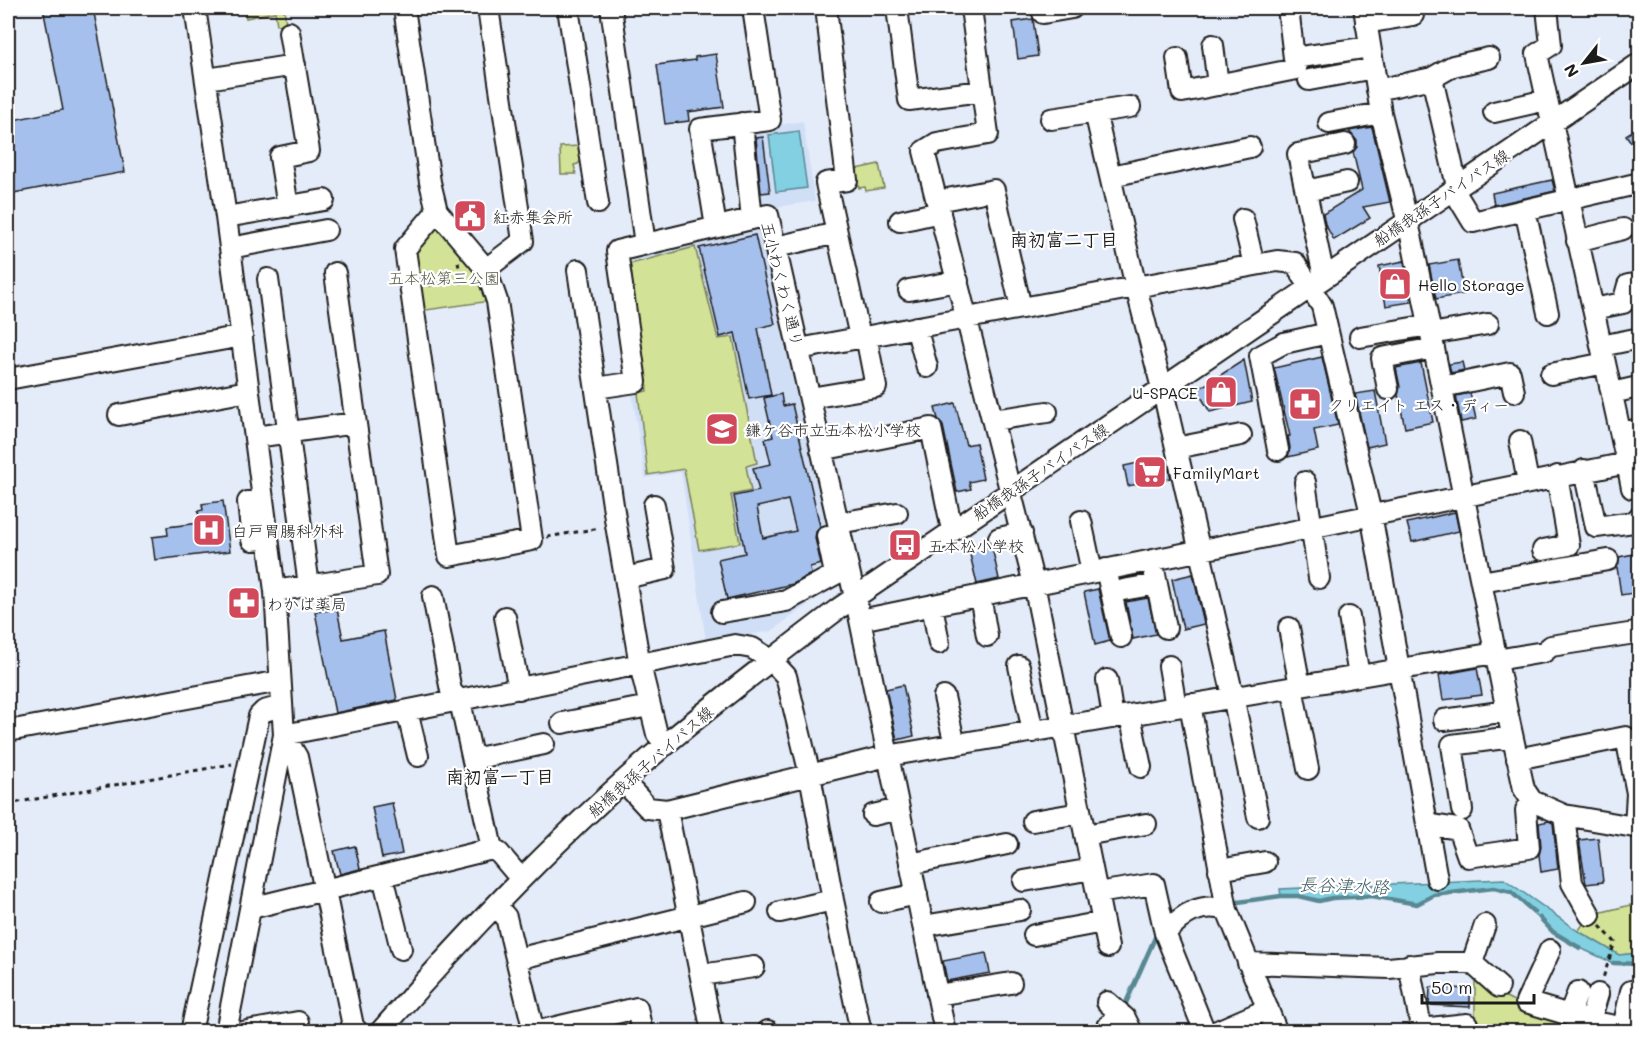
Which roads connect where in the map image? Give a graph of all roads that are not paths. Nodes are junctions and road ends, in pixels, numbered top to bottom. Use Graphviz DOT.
graph roads {
  1 [pos="404,8"];
  2 [pos="488,8"];
  3 [pos="568,8"];
  4 [pos="611,8"];
  5 [pos="753,8"];
  6 [pos="826,8"];
  7 [pos="897,8"];
  8 [pos="971,8"];
  9 [pos="1072,8"];
  10 [pos="1288,8"];
  11 [pos="1546,8"];
  12 [pos="196,9"];
  13 [pos="1043,13"];
  14 [pos="1365,15"];
  15 [pos="1413,15"];
  16 [pos="289,32"];
  17 [pos="1213,45"];
  18 [pos="1370,47"];
  19 [pos="1177,58"];
  20 [pos="1294,58"];
  21 [pos="1490,58"];
  22 [pos="1640,63"];
  23 [pos="295,65"];
  24 [pos="1374,68"];
  25 [pos="1432,78"];
  26 [pos="207,79"];
  27 [pos="1309,80"];
  28 [pos="1218,85"];
  29 [pos="1377,90"];
  30 [pos="982,91"];
  31 [pos="1546,100"];
  32 [pos="1130,107"];
  33 [pos="1095,112"];
  34 [pos="1494,112"];
  35 [pos="1381,113"];
  36 [pos="1051,120"];
  37 [pos="742,123"];
  38 [pos="1329,123"];
  39 [pos="1551,123"];
  40 [pos="1345,144"];
  41 [pos="1250,147"];
  42 [pos="1111,176"];
  43 [pos="1347,182"];
  44 [pos="1640,183"];
  45 [pos="1455,188"];
  46 [pos="1306,191"];
  47 [pos="324,200"];
  48 [pos="1568,200"];
  49 [pos="598,203"];
  50 [pos="938,206"];
  51 [pos="288,207"];
  52 [pos="1526,210"];
  53 [pos="437,211"];
  54 [pos="226,217"];
  55 [pos="755,218"];
  56 [pos="1243,219"];
  57 [pos="1407,220"];
  58 [pos="900,221"];
  59 [pos="716,227"];
  60 [pos="1623,229"];
  61 [pos="326,230"];
  62 [pos="837,233"];
  63 [pos="1577,241"];
  64 [pos="645,244"];
  65 [pos="776,246"];
  66 [pos="230,248"];
  67 [pos="1254,265"];
  68 [pos="486,269"];
  69 [pos="578,270"];
  70 [pos="335,273"];
  71 [pos="268,279"];
  72 [pos="957,281"];
  73 [pos="1317,281"];
  74 [pos="1640,283"];
  75 [pos="1136,286"];
  76 [pos="909,290"];
  77 [pos="1021,308"];
  78 [pos="1593,309"];
  79 [pos="1548,313"];
  80 [pos="967,318"];
  81 [pos="1488,324"];
  82 [pos="916,327"];
  83 [pos="1245,332"];
  84 [pos="1328,333"];
  85 [pos="242,336"];
  86 [pos="1431,336"];
  87 [pos="860,337"];
  88 [pos="1360,337"];
  89 [pos="1640,338"];
  90 [pos="799,349"];
  91 [pos="1603,354"];
  92 [pos="1260,356"];
  93 [pos="927,367"];
  94 [pos="1551,374"];
  95 [pos="8,379"];
  96 [pos="1442,387"];
  97 [pos="1638,387"];
  98 [pos="596,388"];
  99 [pos="1162,388"];
  100 [pos="1388,388"];
  101 [pos="249,392"];
  102 [pos="1514,392"];
  103 [pos="1612,393"];
  104 [pos="810,398"];
  105 [pos="1047,412"];
  106 [pos="119,415"];
  107 [pos="993,420"];
  108 [pos="355,423"];
  109 [pos="1630,431"];
  110 [pos="290,432"];
  111 [pos="1241,435"];
  112 [pos="255,436"];
  113 [pos="1520,441"];
  114 [pos="1176,448"];
  115 [pos="821,450"];
  116 [pos="1278,450"];
  117 [pos="1627,463"];
  118 [pos="1584,470"];
  119 [pos="1557,476"];
  120 [pos="1305,482"];
  121 [pos="1528,482"];
  122 [pos="1640,487"];
  123 [pos="1011,490"];
  124 [pos="1464,495"];
  125 [pos="654,505"];
  126 [pos="897,513"];
  127 [pos="1371,514"];
  128 [pos="1640,516"];
  129 [pos="1081,521"];
  130 [pos="838,523"];
  131 [pos="1312,526"];
  132 [pos="952,531"];
  133 [pos="1022,532"];
  134 [pos="999,538"];
  135 [pos="1543,549"];
  136 [pos="1199,550"];
  137 [pos="1152,560"];
  138 [pos="1608,560"];
  139 [pos="841,571"];
  140 [pos="1099,571"];
  141 [pos="625,578"];
  142 [pos="1319,578"];
  143 [pos="1481,582"];
  144 [pos="1034,584"];
  145 [pos="1157,584"];
  146 [pos="309,586"];
  147 [pos="1123,590"];
  148 [pos="275,591"];
  149 [pos="980,595"];
  150 [pos="433,596"];
  151 [pos="855,598"];
  152 [pos="932,605"];
  153 [pos="722,612"];
  154 [pos="505,617"];
  155 [pos="1348,617"];
  156 [pos="870,618"];
  157 [pos="1166,628"];
  158 [pos="1288,628"];
  159 [pos="1635,633"];
  160 [pos="987,636"];
  161 [pos="1121,638"];
  162 [pos="939,643"];
  163 [pos="1496,656"];
  164 [pos="771,660"];
  165 [pos="640,665"];
  166 [pos="1019,666"];
  167 [pos="1169,666"];
  168 [pos="1398,669"];
  169 [pos="1359,676"];
  170 [pos="1107,680"];
  171 [pos="280,681"];
  172 [pos="1296,686"];
  173 [pos="519,689"];
  174 [pos="1233,696"];
  175 [pos="945,697"];
  176 [pos="460,701"];
  177 [pos="1183,705"];
  178 [pos="282,706"];
  179 [pos="649,706"];
  180 [pos="407,711"];
  181 [pos="1507,711"];
  182 [pos="1122,716"];
  183 [pos="1444,720"];
  184 [pos="562,723"];
  185 [pos="1063,727"];
  186 [pos="8,731"];
  187 [pos="1033,732"];
  188 [pos="284,735"];
  189 [pos="1512,737"];
  190 [pos="544,744"];
  191 [pos="666,744"];
  192 [pos="955,745"];
  193 [pos="418,756"];
  194 [pos="887,756"];
  195 [pos="473,759"];
  196 [pos="1517,759"];
  197 [pos="1636,765"];
  198 [pos="1141,767"];
  199 [pos="1308,769"];
  200 [pos="810,775"];
  201 [pos="624,782"];
  202 [pos="1532,801"];
  203 [pos="899,809"];
  204 [pos="667,810"];
  205 [pos="1462,810"];
  206 [pos="1080,813"];
  207 [pos="873,815"];
  208 [pos="1564,815"];
  209 [pos="1258,818"];
  210 [pos="1032,821"];
  211 [pos="1146,824"];
  212 [pos="1427,824"];
  213 [pos="1637,827"];
  214 [pos="1085,835"];
  215 [pos="1007,844"];
  216 [pos="492,849"];
  217 [pos="1265,862"];
  218 [pos="910,864"];
  219 [pos="1092,869"];
  220 [pos="1219,870"];
  221 [pos="383,876"];
  222 [pos="521,879"];
  223 [pos="1437,879"];
  224 [pos="1024,881"];
  225 [pos="325,890"];
  226 [pos="1097,893"];
  227 [pos="916,894"];
  228 [pos="833,900"];
  229 [pos="746,902"];
  230 [pos="881,902"];
  231 [pos="496,906"];
  232 [pos="251,908"];
  233 [pos="1020,910"];
  234 [pos="1227,910"];
  235 [pos="780,912"];
  236 [pos="1590,915"];
  237 [pos="689,916"];
  238 [pos="1103,922"];
  239 [pos="1485,925"];
  240 [pos="923,926"];
  241 [pos="1165,933"];
  242 [pos="1034,935"];
  243 [pos="1108,946"];
  244 [pos="401,949"];
  245 [pos="1550,950"];
  246 [pos="517,959"];
  247 [pos="1248,963"];
  248 [pos="1472,963"];
  249 [pos="1409,965"];
  250 [pos="754,967"];
  251 [pos="701,975"];
  252 [pos="1011,983"];
  253 [pos="1499,987"];
  254 [pos="1578,992"];
  255 [pos="1631,992"];
  256 [pos="1598,994"];
  257 [pos="937,995"];
  258 [pos="1268,1009"];
  259 [pos="1569,1015"];
  260 [pos="1590,1021"];
  261 [pos="298,1022"];
  262 [pos="1467,1024"];
  263 [pos="1631,1029"];
  264 [pos="1422,1030"];
  265 [pos="190,1032"];
  266 [pos="226,1032"];
  267 [pos="242,1032"];
  268 [pos="358,1032"];
  269 [pos="380,1032"];
  270 [pos="534,1032"];
  271 [pos="642,1032"];
  272 [pos="712,1032"];
  273 [pos="861,1032"];
  274 [pos="945,1032"];
  275 [pos="1104,1032"];
  276 [pos="1132,1032"];
  277 [pos="1205,1032"];
  278 [pos="1215,1032"];
  279 [pos="1277,1032"];
  1 -- 53 [label="street"];
  2 -- 68 [label="street"];
  3 -- 49 [label="street"];
  4 -- 64 [label="street"];
  5 -- 37 [label="street"];
  6 -- 62 [label="street"];
  7 -- 30 [label="street"];
  8 -- 30 [label="street"];
  9 -- 13 [label="street"];
  10 -- 20 [label="street"];
  11 -- 31 [label="street"];
  12 -- 26 [label="street"];
  14 -- 15 [label="street"];
  14 -- 18 [label="street"];
  16 -- 23 [label="street"];
  17 -- 28 [label="street"];
  18 -- 20 [label="street"];
  18 -- 24 [label="street"];
  19 -- 28 [label="street"];
  20 -- 28 [label="street"];
  21 -- 25 [label="street"];
  22 -- 39 [label="street, 船橋我孫子バイパス線"];
  23 -- 26 [label="street"];
  23 -- 51 [label="street"];
  24 -- 27 [label="street"];
  24 -- 29 [label="street"];
  25 -- 29 [label="street"];
  25 -- 45 [label="street"];
  26 -- 54 [label="street"];
  29 -- 35 [label="street"];
  30 -- 50 [label="street"];
  31 -- 34 [label="street"];
  31 -- 39 [label="street"];
  32 -- 33 [label="street"];
  33 -- 36 [label="street"];
  33 -- 42 [label="street"];
  35 -- 38 [label="street"];
  35 -- 57 [label="street"];
  37 -- 55 [label="street, 五小わくわく通り"];
  37 -- 59 [label="street"];
  39 -- 45 [label="street, 船橋我孫子バイパス線"];
  39 -- 48 [label="street"];
  40 -- 46 [label="street"];
  41 -- 42 [label="street"];
  42 -- 75 [label="street"];
  43 -- 46 [label="street"];
  44 -- 48 [label="street"];
  45 -- 52 [label="street"];
  45 -- 57 [label="street, 船橋我孫子バイパス線"];
  46 -- 73 [label="street"];
  47 -- 51 [label="street"];
  48 -- 52 [label="street"];
  48 -- 63 [label="street"];
  50 -- 58 [label="street"];
  50 -- 72 [label="street"];
  50 -- 77 [label="street"];
  51 -- 54 [label="street"];
  52 -- 79 [label="street"];
  53 -- 68 [label="street"];
  53 -- 68 [label="street"];
  54 -- 66 [label="street"];
  55 -- 59 [label="street"];
  55 -- 65 [label="street, 五小わくわく通り"];
  55 -- 139 [label="street"];
  56 -- 67 [label="street"];
  57 -- 73 [label="street, 船橋我孫子バイパス線"];
  57 -- 86 [label="street"];
  59 -- 64 [label="street"];
  60 -- 63 [label="street"];
  61 -- 66 [label="street"];
  62 -- 65 [label="street"];
  62 -- 87 [label="street"];
  63 -- 78 [label="street"];
  64 -- 98 [label="street"];
  65 -- 90 [label="street, 五小わくわく通り"];
  66 -- 85 [label="street"];
  67 -- 73 [label="street"];
  67 -- 75 [label="street"];
  69 -- 98 [label="street"];
  70 -- 108 [label="street"];
  71 -- 110 [label="street"];
  72 -- 76 [label="street"];
  72 -- 80 [label="street"];
  73 -- 83 [label="street, 船橋我孫子バイパス線"];
  73 -- 84 [label="street"];
  74 -- 78 [label="street"];
  75 -- 77 [label="street"];
  75 -- 99 [label="street"];
  77 -- 80 [label="street"];
  78 -- 91 [label="street"];
  80 -- 82 [label="street"];
  80 -- 107 [label="street"];
  81 -- 86 [label="street"];
  82 -- 87 [label="street"];
  82 -- 93 [label="street"];
  83 -- 92 [label="street"];
  83 -- 99 [label="street, 船橋我孫子バイパス線"];
  84 -- 92 [label="street"];
  84 -- 127 [label="street"];
  85 -- 95 [label="street"];
  85 -- 101 [label="street"];
  86 -- 88 [label="street"];
  86 -- 96 [label="street"];
  86 -- 100 [label="street"];
  87 -- 90 [label="street"];
  87 -- 104 [label="street"];
  89 -- 91 [label="street"];
  90 -- 104 [label="street, 五小わくわく通り"];
  91 -- 94 [label="street"];
  91 -- 103 [label="street"];
  92 -- 116 [label="street"];
  96 -- 102 [label="street"];
  96 -- 124 [label="street"];
  97 -- 103 [label="street"];
  98 -- 141 [label="street"];
  99 -- 114 [label="street"];
  99 -- 123 [label="street, 船橋我孫子バイパス線"];
  101 -- 106 [label="street"];
  101 -- 112 [label="street"];
  103 -- 109 [label="street"];
  104 -- 115 [label="street, 五小わくわく通り"];
  105 -- 107 [label="street"];
  107 -- 123 [label="street"];
  108 -- 110 [label="street"];
  108 -- 146 [label="street"];
  109 -- 117 [label="street"];
  110 -- 112 [label="street"];
  110 -- 146 [label="street"];
  111 -- 114 [label="street"];
  112 -- 148 [label="street"];
  113 -- 121 [label="street"];
  114 -- 136 [label="street"];
  115 -- 130 [label="street, 五小わくわく通り"];
  115 -- 132 [label="street"];
  117 -- 118 [label="street"];
  117 -- 122 [label="street"];
  118 -- 119 [label="street"];
  118 -- 128 [label="street"];
  119 -- 121 [label="street"];
  119 -- 135 [label="street"];
  120 -- 131 [label="street"];
  121 -- 124 [label="street"];
  123 -- 132 [label="street, 船橋我孫子バイパス線"];
  123 -- 133 [label="street"];
  124 -- 127 [label="street"];
  124 -- 143 [label="street"];
  125 -- 141 [label="street"];
  126 -- 130 [label="street"];
  127 -- 131 [label="street"];
  127 -- 168 [label="street"];
  129 -- 140 [label="street"];
  130 -- 139 [label="street, 五小わくわく通り"];
  131 -- 136 [label="street"];
  131 -- 142 [label="street"];
  132 -- 151 [label="street, 船橋我孫子バイパス線"];
  133 -- 134 [label="street"];
  133 -- 144 [label="street"];
  136 -- 137 [label="street"];
  136 -- 174 [label="street"];
  137 -- 140 [label="street"];
  137 -- 145 [label="street"];
  138 -- 143 [label="street"];
  139 -- 151 [label="street, 五小わくわく通り"];
  139 -- 153 [label="street"];
  140 -- 144 [label="street"];
  140 -- 161 [label="street"];
  141 -- 165 [label="street"];
  143 -- 163 [label="street"];
  144 -- 149 [label="street"];
  144 -- 185 [label="street"];
  145 -- 147 [label="street"];
  145 -- 157 [label="street"];
  146 -- 148 [label="street"];
  148 -- 171 [label="street"];
  149 -- 152 [label="street"];
  149 -- 160 [label="street"];
  150 -- 176 [label="street"];
  151 -- 164 [label="street, 船橋我孫子バイパス線"];
  151 -- 194 [label="street, 五小わくわく通り"];
  152 -- 156 [label="street"];
  152 -- 162 [label="street"];
  154 -- 173 [label="street"];
  155 -- 169 [label="street"];
  158 -- 172 [label="street"];
  159 -- 163 [label="street"];
  163 -- 168 [label="street"];
  163 -- 181 [label="street"];
  164 -- 165 [label="street"];
  164 -- 191 [label="street, 船橋我孫子バイパス線"];
  164 -- 200 [label="street"];
  165 -- 173 [label="street"];
  165 -- 179 [label="street"];
  166 -- 187 [label="street"];
  167 -- 177 [label="street"];
  168 -- 169 [label="street"];
  168 -- 212 [label="street"];
  169 -- 172 [label="street"];
  170 -- 182 [label="street"];
  171 -- 178 [label="street"];
  171 -- 186 [label="street"];
  172 -- 174 [label="street"];
  172 -- 199 [label="street"];
  173 -- 176 [label="street"];
  174 -- 177 [label="street"];
  174 -- 209 [label="street"];
  175 -- 192 [label="street"];
  176 -- 180 [label="street"];
  176 -- 195 [label="street"];
  177 -- 182 [label="street"];
  177 -- 220 [label="street"];
  178 -- 188 [label="street"];
  178 -- 265 [label="street"];
  179 -- 184 [label="street"];
  179 -- 191 [label="street"];
  180 -- 188 [label="street"];
  180 -- 193 [label="street"];
  181 -- 183 [label="street"];
  181 -- 189 [label="street"];
  182 -- 185 [label="street"];
  182 -- 198 [label="street"];
  185 -- 187 [label="street"];
  185 -- 206 [label="street"];
  187 -- 192 [label="street"];
  188 -- 225 [label="street"];
  188 -- 232 [label="street"];
  189 -- 196 [label="street"];
  189 -- 205 [label="street"];
  190 -- 195 [label="street"];
  191 -- 201 [label="street, 船橋我孫子バイパス線"];
  192 -- 194 [label="street"];
  194 -- 200 [label="street"];
  194 -- 203 [label="street, 五小わくわく通り"];
  195 -- 216 [label="street"];
  196 -- 197 [label="street"];
  196 -- 202 [label="street"];
  197 -- 213 [label="street"];
  200 -- 204 [label="street"];
  200 -- 228 [label="street"];
  201 -- 204 [label="street"];
  201 -- 222 [label="street, 船橋我孫子バイパス線"];
  202 -- 208 [label="street"];
  202 -- 212 [label="street"];
  203 -- 207 [label="street"];
  203 -- 218 [label="street, 五小わくわく通り"];
  204 -- 237 [label="street"];
  206 -- 210 [label="street"];
  206 -- 214 [label="street"];
  208 -- 213 [label="street"];
  208 -- 236 [label="street"];
  211 -- 214 [label="street"];
  212 -- 223 [label="street"];
  214 -- 219 [label="street"];
  215 -- 218 [label="street"];
  216 -- 221 [label="street"];
  216 -- 222 [label="street"];
  217 -- 220 [label="street"];
  218 -- 227 [label="street, 五小わくわく通り"];
  219 -- 224 [label="street"];
  219 -- 226 [label="street"];
  220 -- 234 [label="street"];
  221 -- 225 [label="street"];
  221 -- 244 [label="street"];
  222 -- 231 [label="street, 船橋我孫子バイパス線"];
  225 -- 232 [label="street"];
  225 -- 268 [label="street"];
  226 -- 238 [label="street"];
  226 -- 241 [label="street"];
  227 -- 230 [label="street"];
  227 -- 240 [label="street, 五小わくわく通り"];
  228 -- 235 [label="street"];
  228 -- 273 [label="street"];
  229 -- 237 [label="street"];
  231 -- 246 [label="street"];
  231 -- 269 [label="street, 船橋我孫子バイパス線"];
  232 -- 266 [label="street"];
  233 -- 240 [label="street"];
  234 -- 241 [label="street"];
  234 -- 247 [label="street"];
  237 -- 246 [label="street"];
  237 -- 251 [label="street"];
  238 -- 242 [label="street"];
  238 -- 243 [label="street"];
  239 -- 248 [label="street"];
  240 -- 257 [label="street, 五小わくわく通り"];
  241 -- 277 [label="street"];
  245 -- 259 [label="street"];
  246 -- 270 [label="street"];
  247 -- 249 [label="street"];
  247 -- 258 [label="street"];
  248 -- 249 [label="street"];
  248 -- 253 [label="street"];
  249 -- 264 [label="street"];
  250 -- 251 [label="street"];
  251 -- 272 [label="street"];
  252 -- 257 [label="street"];
  254 -- 259 [label="street"];
  255 -- 263 [label="street"];
  256 -- 260 [label="street"];
  257 -- 274 [label="street, 五小わくわく通り"];
  258 -- 278 [label="street"];
  258 -- 279 [label="street"];
  259 -- 260 [label="street"];
  260 -- 263 [label="street"];
  261 -- 267 [label="street"];
  262 -- 264 [label="street"];
  270 -- 271 [label="street"];
  275 -- 276 [label="street"];
}
